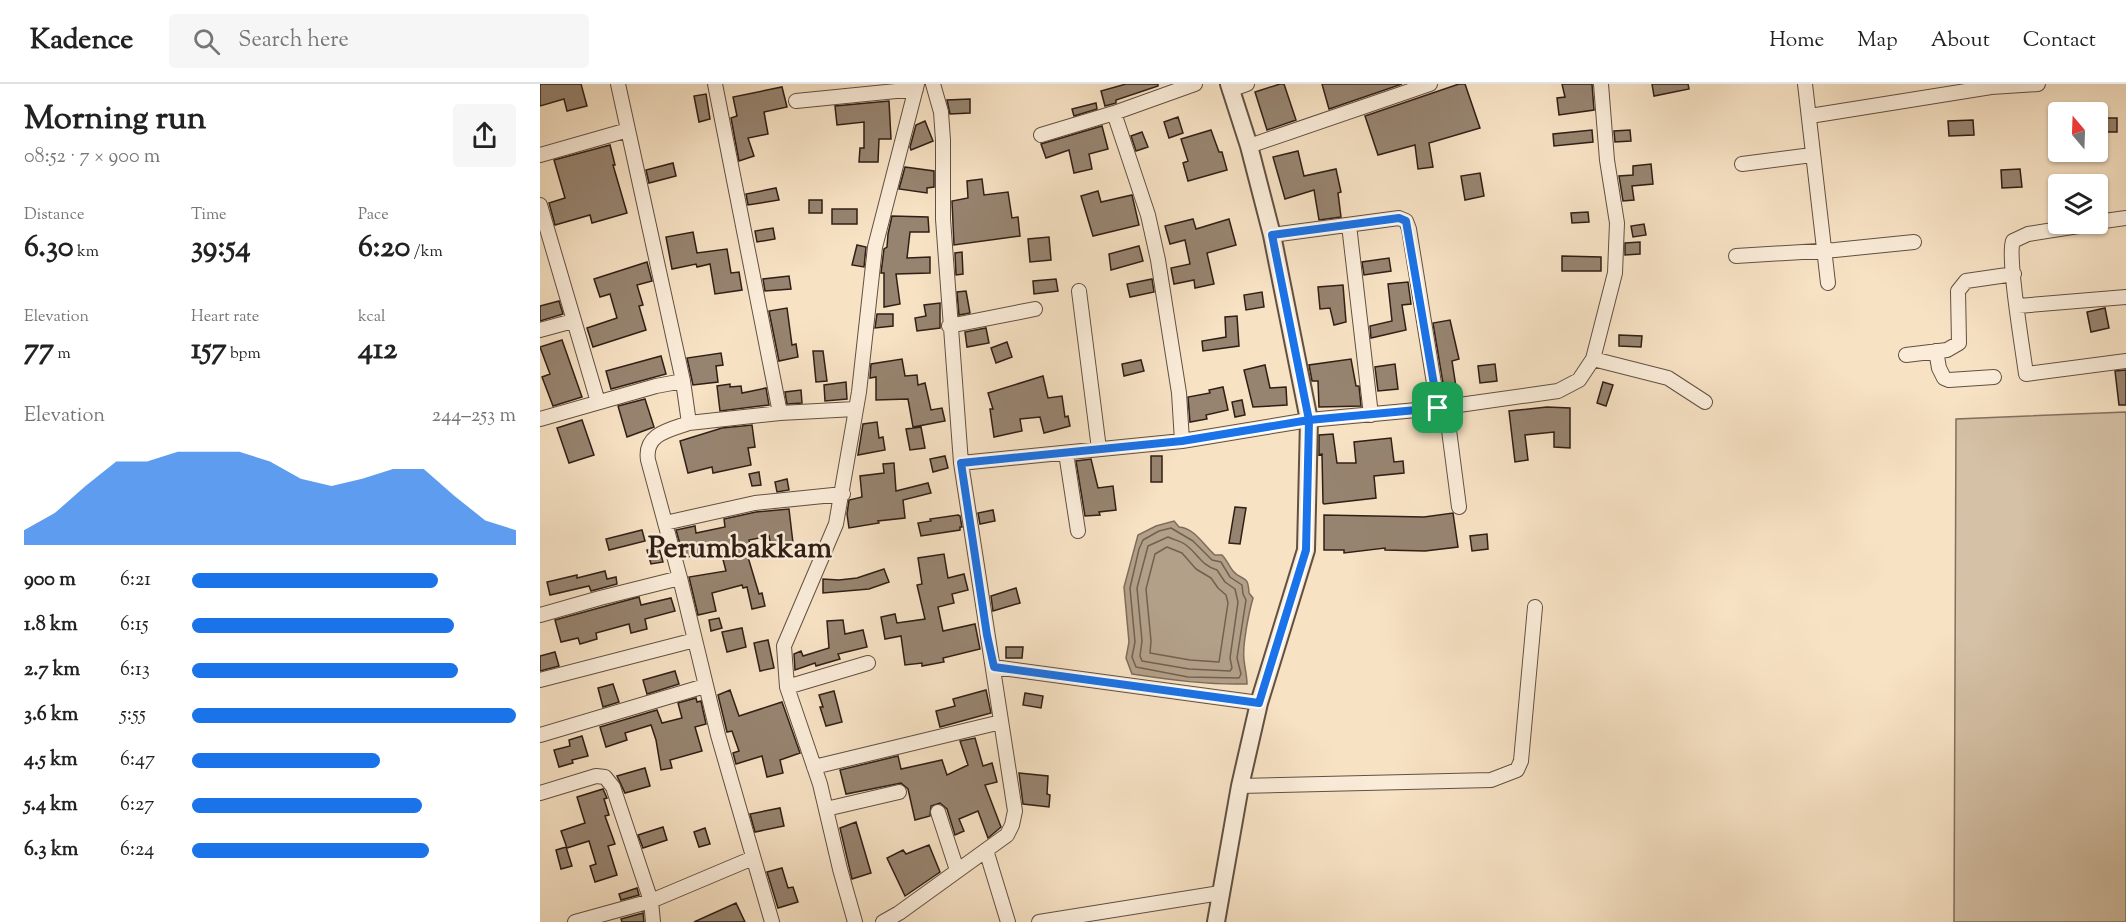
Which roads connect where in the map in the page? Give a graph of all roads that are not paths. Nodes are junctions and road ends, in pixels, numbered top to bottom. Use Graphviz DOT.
graph roads {
  1 [pos="618,84"];
  2 [pos="715,84"];
  3 [pos="933,84"];
  4 [pos="1195,84"];
  5 [pos="1247,84"];
  6 [pos="1430,84"];
  7 [pos="1601,84"];
  8 [pos="1805,84"];
  9 [pos="2038,84"];
  10 [pos="1991,86"];
  11 [pos="917,87"];
  12 [pos="1229,87"];
  13 [pos="796,101"];
  14 [pos="1114,113"];
  15 [pos="1810,116"];
  16 [pos="628,130"];
  17 [pos="1041,135"];
  18 [pos="1249,146"];
  19 [pos="540,155"];
  20 [pos="1812,155"];
  21 [pos="1742,164"];
  22 [pos="540,205"];
  23 [pos="2126,218"];
  24 [pos="2108,220"];
  25 [pos="1349,225"];
  26 [pos="2048,231"];
  27 [pos="1272,235"];
  28 [pos="1914,242"];
  29 [pos="546,247"];
  30 [pos="1824,251"];
  31 [pos="1736,256"];
  32 [pos="2013,274"];
  33 [pos="1828,283"];
  34 [pos="1079,291"];
  35 [pos="2126,297"];
  36 [pos="2018,306"];
  37 [pos="1035,309"];
  38 [pos="573,321"];
  39 [pos="949,326"];
  40 [pos="540,330"];
  41 [pos="1936,351"];
  42 [pos="1906,355"];
  43 [pos="1593,359"];
  44 [pos="2126,361"];
  45 [pos="1994,377"];
  46 [pos="683,381"];
  47 [pos="598,402"];
  48 [pos="1705,402"];
  49 [pos="1442,408"];
  50 [pos="855,409"];
  51 [pos="780,413"];
  52 [pos="1371,415"];
  53 [pos="540,419"];
  54 [pos="1309,420"];
  55 [pos="689,423"];
  56 [pos="1182,441"];
  57 [pos="1099,449"];
  58 [pos="1066,453"];
  59 [pos="961,463"];
  60 [pos="843,494"];
  61 [pos="1459,507"];
  62 [pos="665,523"];
  63 [pos="1078,531"];
  64 [pos="680,578"];
  65 [pos="1535,607"];
  66 [pos="540,615"];
  67 [pos="695,640"];
  68 [pos="868,663"];
  69 [pos="994,667"];
  70 [pos="540,680"];
  71 [pos="705,686"];
  72 [pos="787,687"];
  73 [pos="1259,703"];
  74 [pos="1001,722"];
  75 [pos="540,735"];
  76 [pos="814,767"];
  77 [pos="1240,786"];
  78 [pos="899,792"];
  79 [pos="540,793"];
  80 [pos="826,809"];
  81 [pos="938,812"];
  82 [pos="986,850"];
  83 [pos="753,858"];
  84 [pos="957,870"];
  85 [pos="1220,893"];
  86 [pos="651,901"];
  87 [pos="575,922"];
  88 [pos="653,922"];
  89 [pos="772,922"];
  90 [pos="855,922"];
  91 [pos="883,922"];
  92 [pos="1008,922"];
  93 [pos="1039,922"];
  94 [pos="1216,922"];
  1 -- 16 [label="street"];
  2 -- 51 [label="street"];
  3 -- 39 [label="street"];
  4 -- 14 [label="street"];
  5 -- 12 [label="street"];
  6 -- 18 [label="street"];
  7 -- 43 [label="street"];
  8 -- 15 [label="street"];
  9 -- 10 [label="street"];
  10 -- 15 [label="street"];
  11 -- 13 [label="street"];
  11 -- 50 [label="street"];
  12 -- 18 [label="street"];
  14 -- 17 [label="street"];
  14 -- 56 [label="street"];
  15 -- 20 [label="street"];
  16 -- 19 [label="street"];
  16 -- 46 [label="street"];
  18 -- 27 [label="street"];
  20 -- 21 [label="street"];
  20 -- 30 [label="street"];
  22 -- 29 [label="street"];
  23 -- 24 [label="street"];
  25 -- 27 [label="street"];
  25 -- 49 [label="street"];
  25 -- 52 [label="street"];
  26 -- 32 [label="street"];
  27 -- 54 [label="street"];
  28 -- 30 [label="street"];
  29 -- 38 [label="street"];
  30 -- 31 [label="street"];
  30 -- 33 [label="street"];
  32 -- 36 [label="street"];
  32 -- 41 [label="street"];
  34 -- 57 [label="street"];
  35 -- 36 [label="street"];
  36 -- 44 [label="street"];
  37 -- 39 [label="street"];
  38 -- 40 [label="street"];
  38 -- 47 [label="street"];
  39 -- 59 [label="street"];
  41 -- 42 [label="street"];
  41 -- 45 [label="street"];
  43 -- 48 [label="street"];
  43 -- 49 [label="street"];
  46 -- 47 [label="street"];
  46 -- 55 [label="street"];
  47 -- 53 [label="street"];
  49 -- 52 [label="street"];
  49 -- 61 [label="street"];
  50 -- 51 [label="street"];
  50 -- 60 [label="street"];
  51 -- 55 [label="street"];
  52 -- 54 [label="street"];
  54 -- 56 [label="street"];
  54 -- 73 [label="street"];
  55 -- 62 [label="street"];
  56 -- 57 [label="street"];
  57 -- 58 [label="street"];
  58 -- 59 [label="street"];
  58 -- 63 [label="street"];
  59 -- 69 [label="street"];
  60 -- 62 [label="street"];
  60 -- 72 [label="street"];
  62 -- 64 [label="street"];
  64 -- 66 [label="street"];
  64 -- 67 [label="street"];
  65 -- 77 [label="street"];
  67 -- 70 [label="street"];
  67 -- 71 [label="street"];
  68 -- 72 [label="street"];
  69 -- 73 [label="street"];
  69 -- 74 [label="street"];
  71 -- 75 [label="street"];
  71 -- 83 [label="street"];
  72 -- 76 [label="street"];
  73 -- 77 [label="street"];
  74 -- 76 [label="street"];
  74 -- 82 [label="street"];
  76 -- 80 [label="street"];
  77 -- 85 [label="street"];
  78 -- 80 [label="street"];
  79 -- 86 [label="street"];
  80 -- 90 [label="street"];
  81 -- 84 [label="street"];
  82 -- 84 [label="street"];
  82 -- 92 [label="street"];
  83 -- 86 [label="street"];
  83 -- 89 [label="street"];
  84 -- 91 [label="street"];
  85 -- 93 [label="street"];
  85 -- 94 [label="street"];
  86 -- 87 [label="street"];
  86 -- 88 [label="street"];
}
